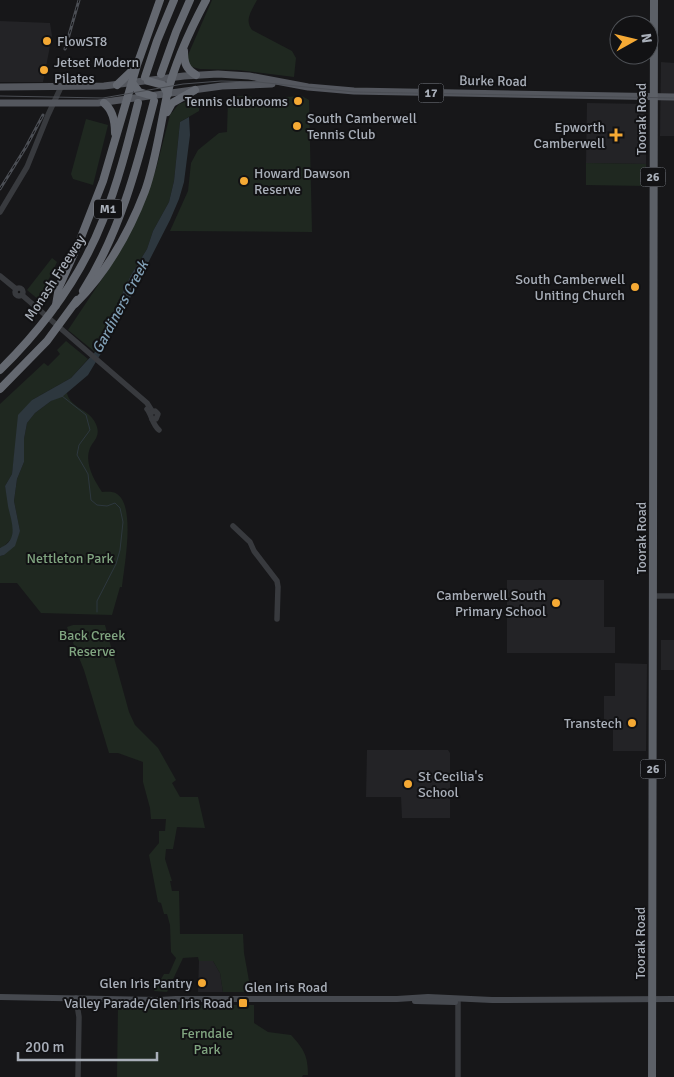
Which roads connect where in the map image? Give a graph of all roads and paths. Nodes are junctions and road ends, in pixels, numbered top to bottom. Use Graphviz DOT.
graph roads {
  1 [pos="160,0"];
  2 [pos="174,0"];
  3 [pos="190,0"];
  4 [pos="206,0"];
  5 [pos="654,0"];
  6 [pos="186,42"];
  7 [pos="137,65"];
  8 [pos="161,74"];
  9 [pos="196,75"];
  10 [pos="171,78"];
  11 [pos="146,79"];
  12 [pos="282,83"];
  13 [pos="117,85"];
  14 [pos="134,85"];
  15 [pos="0,87"];
  16 [pos="61,87"];
  17 [pos="195,90"];
  18 [pos="166,92"];
  19 [pos="653,97"];
  20 [pos="674,97"];
  21 [pos="154,99"];
  22 [pos="132,101"];
  23 [pos="0,103"];
  24 [pos="104,103"];
  25 [pos="53,104"];
  26 [pos="162,131"];
  27 [pos="115,141"];
  28 [pos="0,212"];
  29 [pos="0,276"];
  30 [pos="75,304"];
  31 [pos="56,305"];
  32 [pos="0,370"];
  33 [pos="0,389"];
  34 [pos="155,419"];
  35 [pos="233,526"];
  36 [pos="654,596"];
  37 [pos="674,596"];
  38 [pos="277,619"];
  39 [pos="0,997"];
  40 [pos="442,997"];
  41 [pos="79,998"];
  42 [pos="464,998"];
  43 [pos="397,999"];
  44 [pos="652,999"];
  45 [pos="674,999"];
  46 [pos="492,1000"];
  47 [pos="458,1002"];
  48 [pos="78,1077"];
  49 [pos="458,1077"];
  50 [pos="652,1077"];
  1 -- 7 [label="highway"];
  2 -- 11 [label="highway"];
  3 -- 8 [label="highway"];
  4 -- 6 [label="highway"];
  5 -- 19 [label="highway, Toorak Road / 26"];
  6 -- 9 [label="highway"];
  6 -- 10 [label="highway"];
  7 -- 13 [label="highway"];
  7 -- 14 [label="highway"];
  9 -- 10 [label="main road, Burke Road / 17"];
  9 -- 12 [label="main road, Burke Road / 17"];
  10 -- 11 [label="main road, Burke Road / 17"];
  10 -- 18 [label="highway"];
  11 -- 14 [label="main road, Burke Road / 17"];
  11 -- 18 [label="highway"];
  12 -- 17 [label="main road, Burke Road / 17"];
  12 -- 19 [label="main road, Burke Road / 17"];
  13 -- 14 [label="main road, Burke Road / 17"];
  13 -- 16 [label="main road, Burke Road / 17"];
  14 -- 21 [label="highway"];
  14 -- 22 [label="highway"];
  15 -- 16 [label="main road, Burke Road / 17"];
  16 -- 25 [label="street"];
  17 -- 18 [label="main road, Burke Road / 17"];
  17 -- 26 [label="highway"];
  18 -- 21 [label="main road, Burke Road / 17"];
  18 -- 26 [label="highway"];
  19 -- 20 [label="main road, Burke Road / 17"];
  19 -- 36 [label="highway, Toorak Road / 26"];
  21 -- 22 [label="main road, Burke Road / 17"];
  21 -- 30 [label="highway, Monash Freeway / M1"];
  22 -- 24 [label="main road, Burke Road / 17"];
  22 -- 27 [label="highway"];
  22 -- 31 [label="highway, Monash Freeway / M1"];
  23 -- 25 [label="main road, Burke Road / 17"];
  24 -- 25 [label="main road, Burke Road / 17"];
  24 -- 27 [label="highway"];
  25 -- 28 [label="street"];
  26 -- 30 [label="highway"];
  27 -- 31 [label="highway"];
  29 -- 34 [label="street"];
  30 -- 33 [label="highway, Monash Freeway / M1"];
  31 -- 32 [label="highway, Monash Freeway / M1"];
  35 -- 38 [label="street"];
  36 -- 37 [label="street"];
  36 -- 44 [label="highway, Toorak Road / 26"];
  39 -- 41 [label="main road, Glen Iris Road"];
  40 -- 42 [label="main road, Glen Iris Road"];
  40 -- 43 [label="main road, Glen Iris Road"];
  40 -- 47 [label="street"];
  41 -- 43 [label="main road, Glen Iris Road"];
  41 -- 48 [label="street"];
  42 -- 46 [label="main road, Glen Iris Road"];
  42 -- 47 [label="street"];
  43 -- 47 [label="main road, Glen Iris Road"];
  44 -- 45 [label="main road, Glen Iris Road"];
  44 -- 46 [label="main road, Glen Iris Road"];
  44 -- 50 [label="highway, Toorak Road / 26"];
  46 -- 47 [label="main road, Glen Iris Road"];
  47 -- 49 [label="street"];
}
